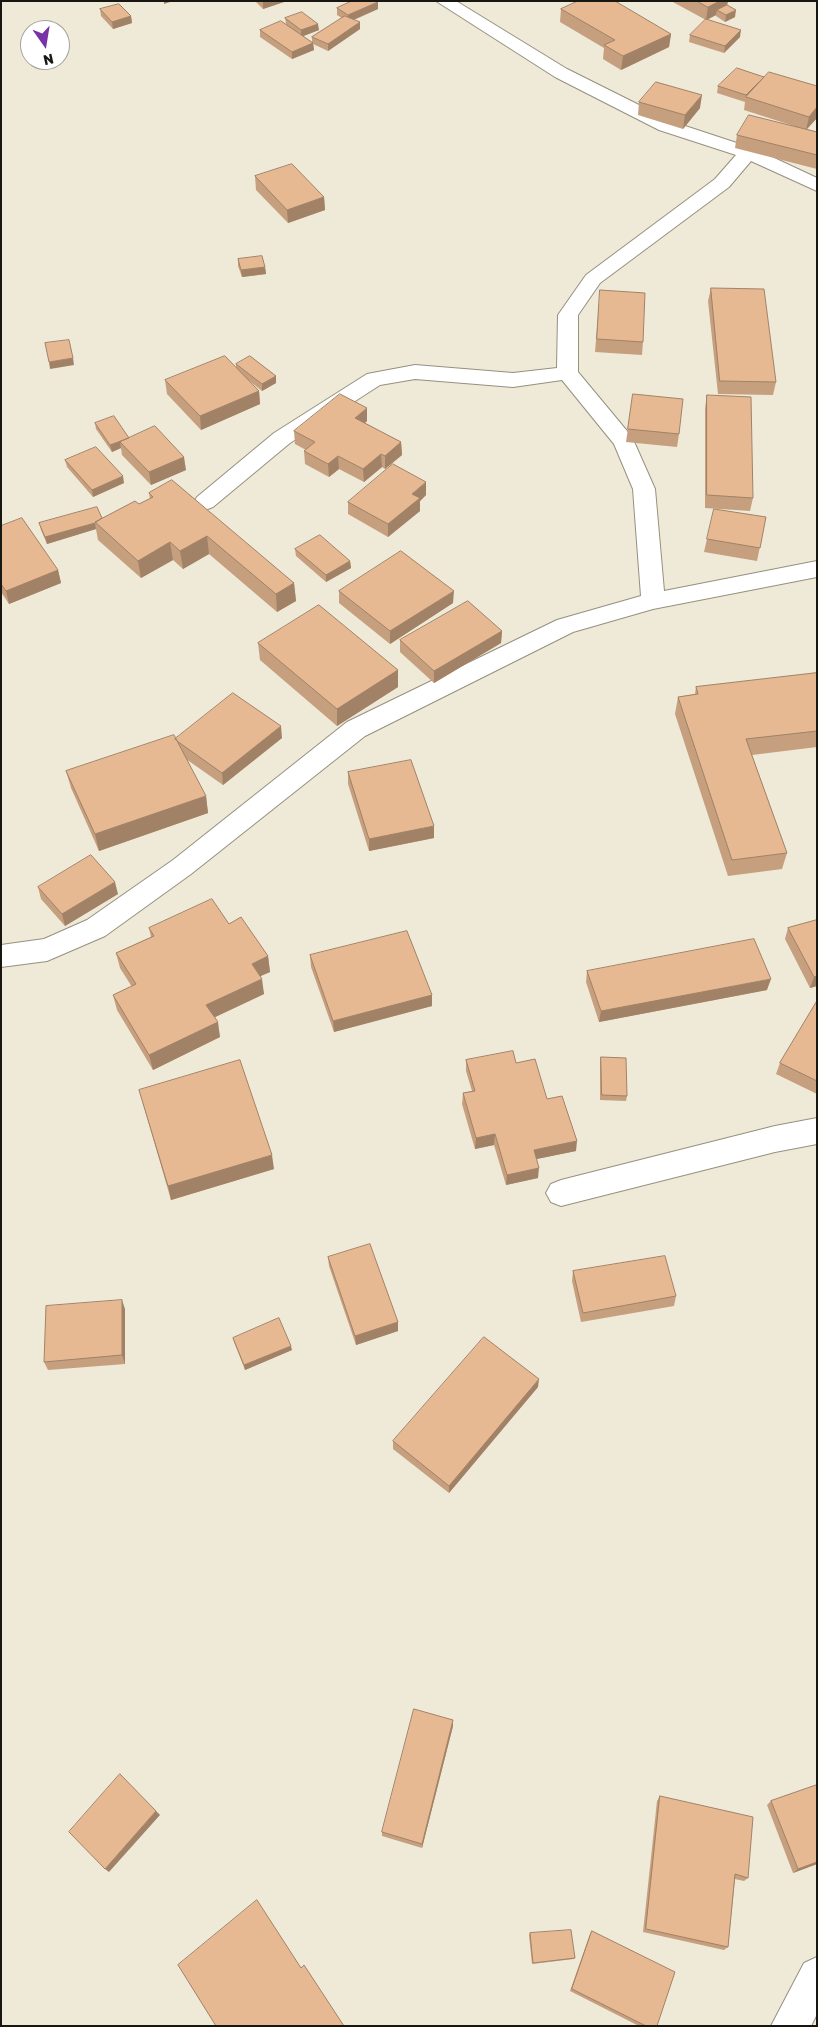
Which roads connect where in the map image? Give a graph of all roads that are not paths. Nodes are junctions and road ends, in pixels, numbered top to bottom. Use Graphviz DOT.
graph roads {
  1 [pos="444,1"];
  2 [pos="748,153"];
  3 [pos="815,183"];
  4 [pos="567,373"];
  5 [pos="205,502"];
  6 [pos="817,569"];
  7 [pos="652,601"];
  8 [pos="1,956"];
  9 [pos="817,1132"];
  10 [pos="561,1193"];
  11 [pos="817,1976"];
  12 [pos="790,2026"];
  1 -- 2 [label="street"];
  2 -- 3 [label="street"];
  2 -- 4 [label="street"];
  4 -- 5 [label="street"];
  4 -- 7 [label="street"];
  6 -- 7 [label="street"];
  7 -- 8 [label="street"];
  9 -- 10 [label="street"];
  11 -- 12 [label="street"];
}
